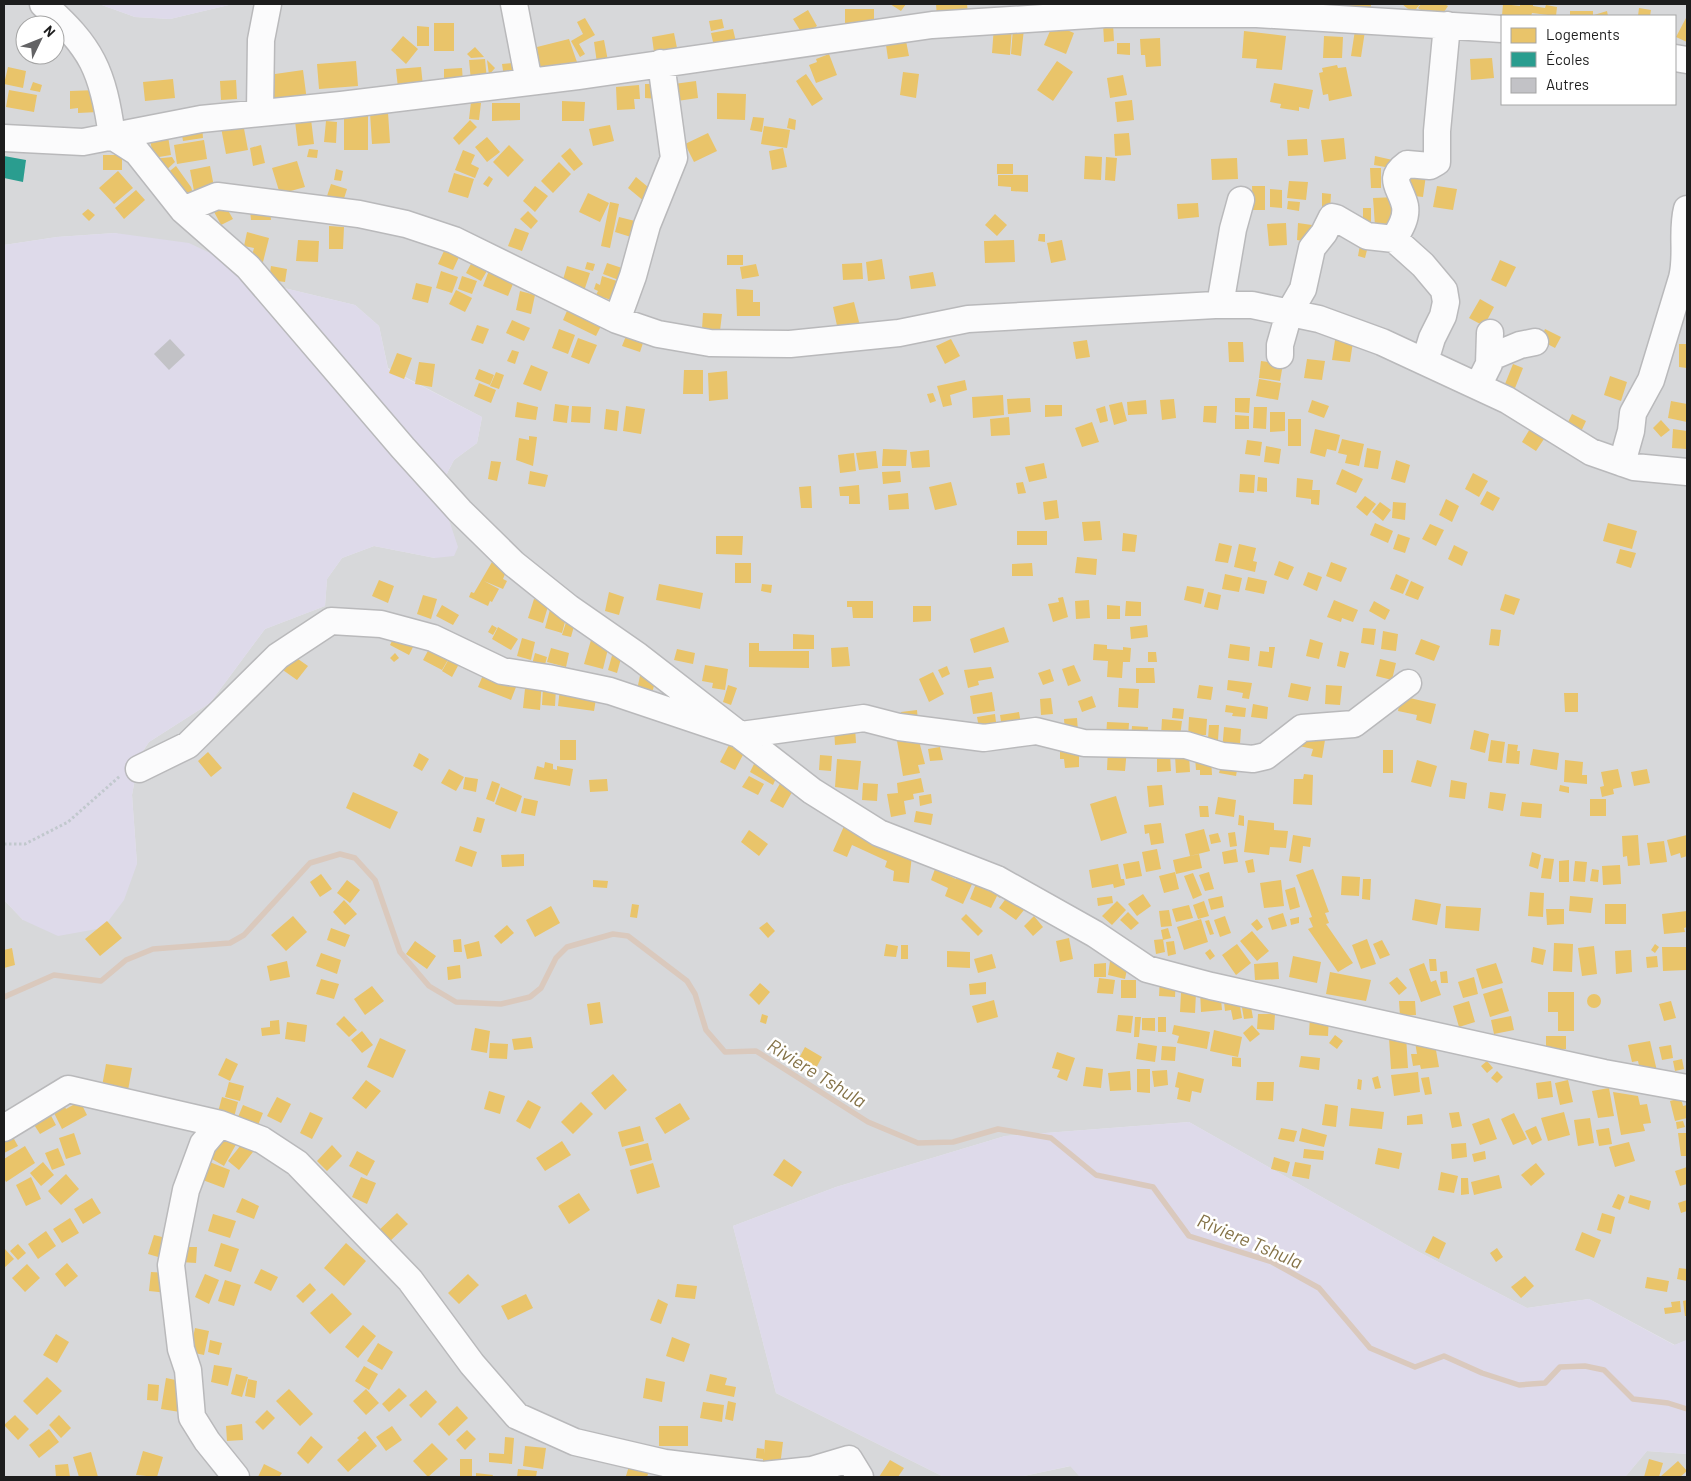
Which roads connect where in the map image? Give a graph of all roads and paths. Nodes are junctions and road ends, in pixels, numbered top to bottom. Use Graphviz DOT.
graph roads {
  1 [pos="43,4"];
  2 [pos="268,4"];
  3 [pos="514,4"];
  4 [pos="1447,25"];
  5 [pos="1501,29"];
  6 [pos="661,63"];
  7 [pos="529,82"];
  8 [pos="260,111"];
  9 [pos="112,136"];
  10 [pos="4,138"];
  11 [pos="1241,200"];
  12 [pos="1687,209"];
  13 [pos="183,210"];
  14 [pos="1394,239"];
  15 [pos="1220,305"];
  16 [pos="1289,313"];
  17 [pos="617,320"];
  18 [pos="1535,342"];
  19 [pos="1280,355"];
  20 [pos="1425,362"];
  21 [pos="1478,386"];
  22 [pos="1622,463"];
  23 [pos="1687,472"];
  24 [pos="1408,683"];
  25 [pos="741,735"];
  26 [pos="139,769"];
  27 [pos="4,844"];
  28 [pos="1687,1088"];
  29 [pos="220,1124"];
  30 [pos="4,1128"];
  31 [pos="236,1477"];
  32 [pos="860,1477"];
  1 -- 9 [label="street"];
  2 -- 8 [label="street"];
  3 -- 7 [label="street"];
  4 -- 5 [label="street"];
  4 -- 6 [label="street"];
  4 -- 14 [label="street"];
  6 -- 7 [label="street"];
  6 -- 17 [label="street"];
  7 -- 8 [label="street"];
  8 -- 9 [label="street"];
  9 -- 10 [label="street"];
  9 -- 13 [label="street"];
  11 -- 15 [label="street"];
  12 -- 22 [label="street"];
  13 -- 17 [label="street"];
  13 -- 25 [label="street"];
  14 -- 16 [label="street"];
  14 -- 20 [label="street"];
  15 -- 16 [label="street"];
  15 -- 17 [label="street"];
  16 -- 19 [label="street"];
  16 -- 20 [label="street"];
  18 -- 21 [label="street"];
  20 -- 21 [label="street"];
  21 -- 22 [label="street"];
  22 -- 23 [label="street"];
  24 -- 25 [label="street"];
  25 -- 26 [label="street"];
  25 -- 28 [label="street"];
  26 -- 27 [label="path"];
  29 -- 30 [label="street"];
  29 -- 31 [label="street"];
  29 -- 32 [label="street"];
}
